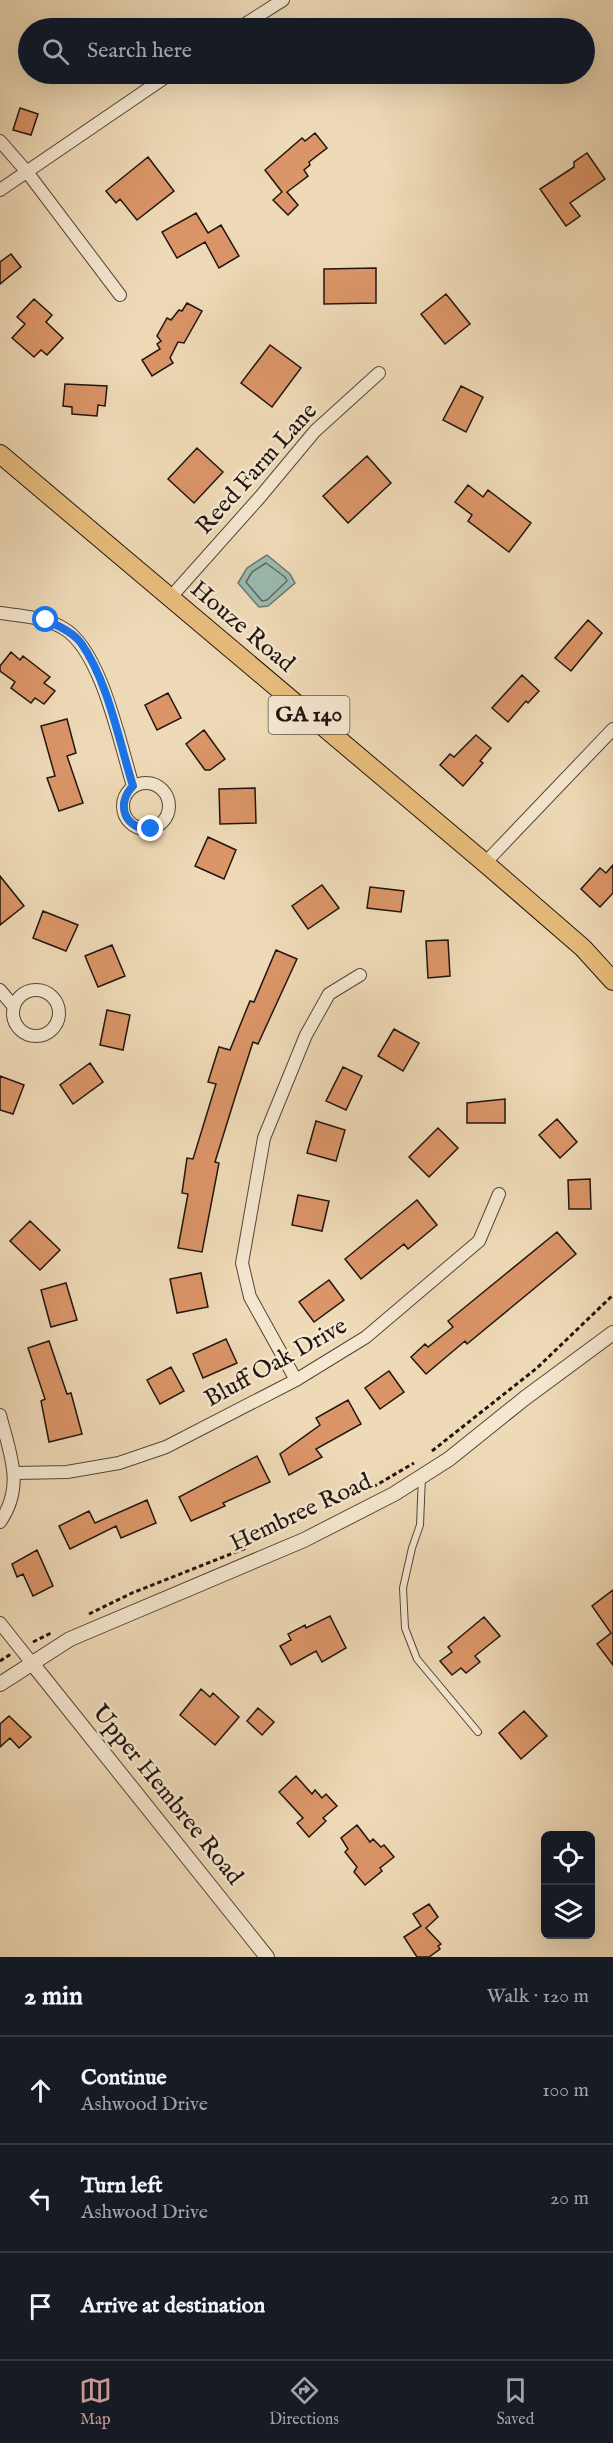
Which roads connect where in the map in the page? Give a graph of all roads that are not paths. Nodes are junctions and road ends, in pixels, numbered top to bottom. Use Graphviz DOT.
graph roads {
  1 [pos="284,0"];
  2 [pos="255,18"];
  3 [pos="155,84"];
  4 [pos="0,141"];
  5 [pos="27,172"];
  6 [pos="0,190"];
  7 [pos="120,295"];
  8 [pos="379,373"];
  9 [pos="0,454"];
  10 [pos="170,598"];
  11 [pos="0,613"];
  12 [pos="613,729"];
  13 [pos="133,786"];
  14 [pos="485,863"];
  15 [pos="360,975"];
  16 [pos="613,981"];
  17 [pos="0,990"];
  18 [pos="14,1007"];
  19 [pos="499,1194"];
  20 [pos="613,1331"];
  21 [pos="296,1380"];
  22 [pos="0,1415"];
  23 [pos="15,1473"];
  24 [pos="423,1476"];
  25 [pos="0,1522"];
  26 [pos="0,1623"];
  27 [pos="31,1662"];
  28 [pos="0,1684"];
  29 [pos="478,1732"];
  30 [pos="267,1957"];
  1 -- 2 [label="street"];
  3 -- 5 [label="street"];
  4 -- 5 [label="street"];
  5 -- 6 [label="street"];
  5 -- 7 [label="street"];
  8 -- 10 [label="street, Reed Farm Lane"];
  9 -- 10 [label="main road, Houze Road / GA 140"];
  10 -- 14 [label="main road, Houze Road / GA 140"];
  11 -- 13 [label="street"];
  12 -- 14 [label="street"];
  14 -- 16 [label="main road, Houze Road / GA 140"];
  15 -- 21 [label="street"];
  17 -- 18 [label="street"];
  19 -- 21 [label="street, Bluff Oak Drive"];
  20 -- 24 [label="street, Hembree Road"];
  21 -- 23 [label="street, Bluff Oak Drive"];
  22 -- 23 [label="street"];
  23 -- 25 [label="street"];
  24 -- 27 [label="street, Hembree Road"];
  24 -- 29 [label="lane"];
  26 -- 27 [label="street"];
  27 -- 28 [label="street, Hembree Road"];
  27 -- 30 [label="street, Upper Hembree Road"];
}
